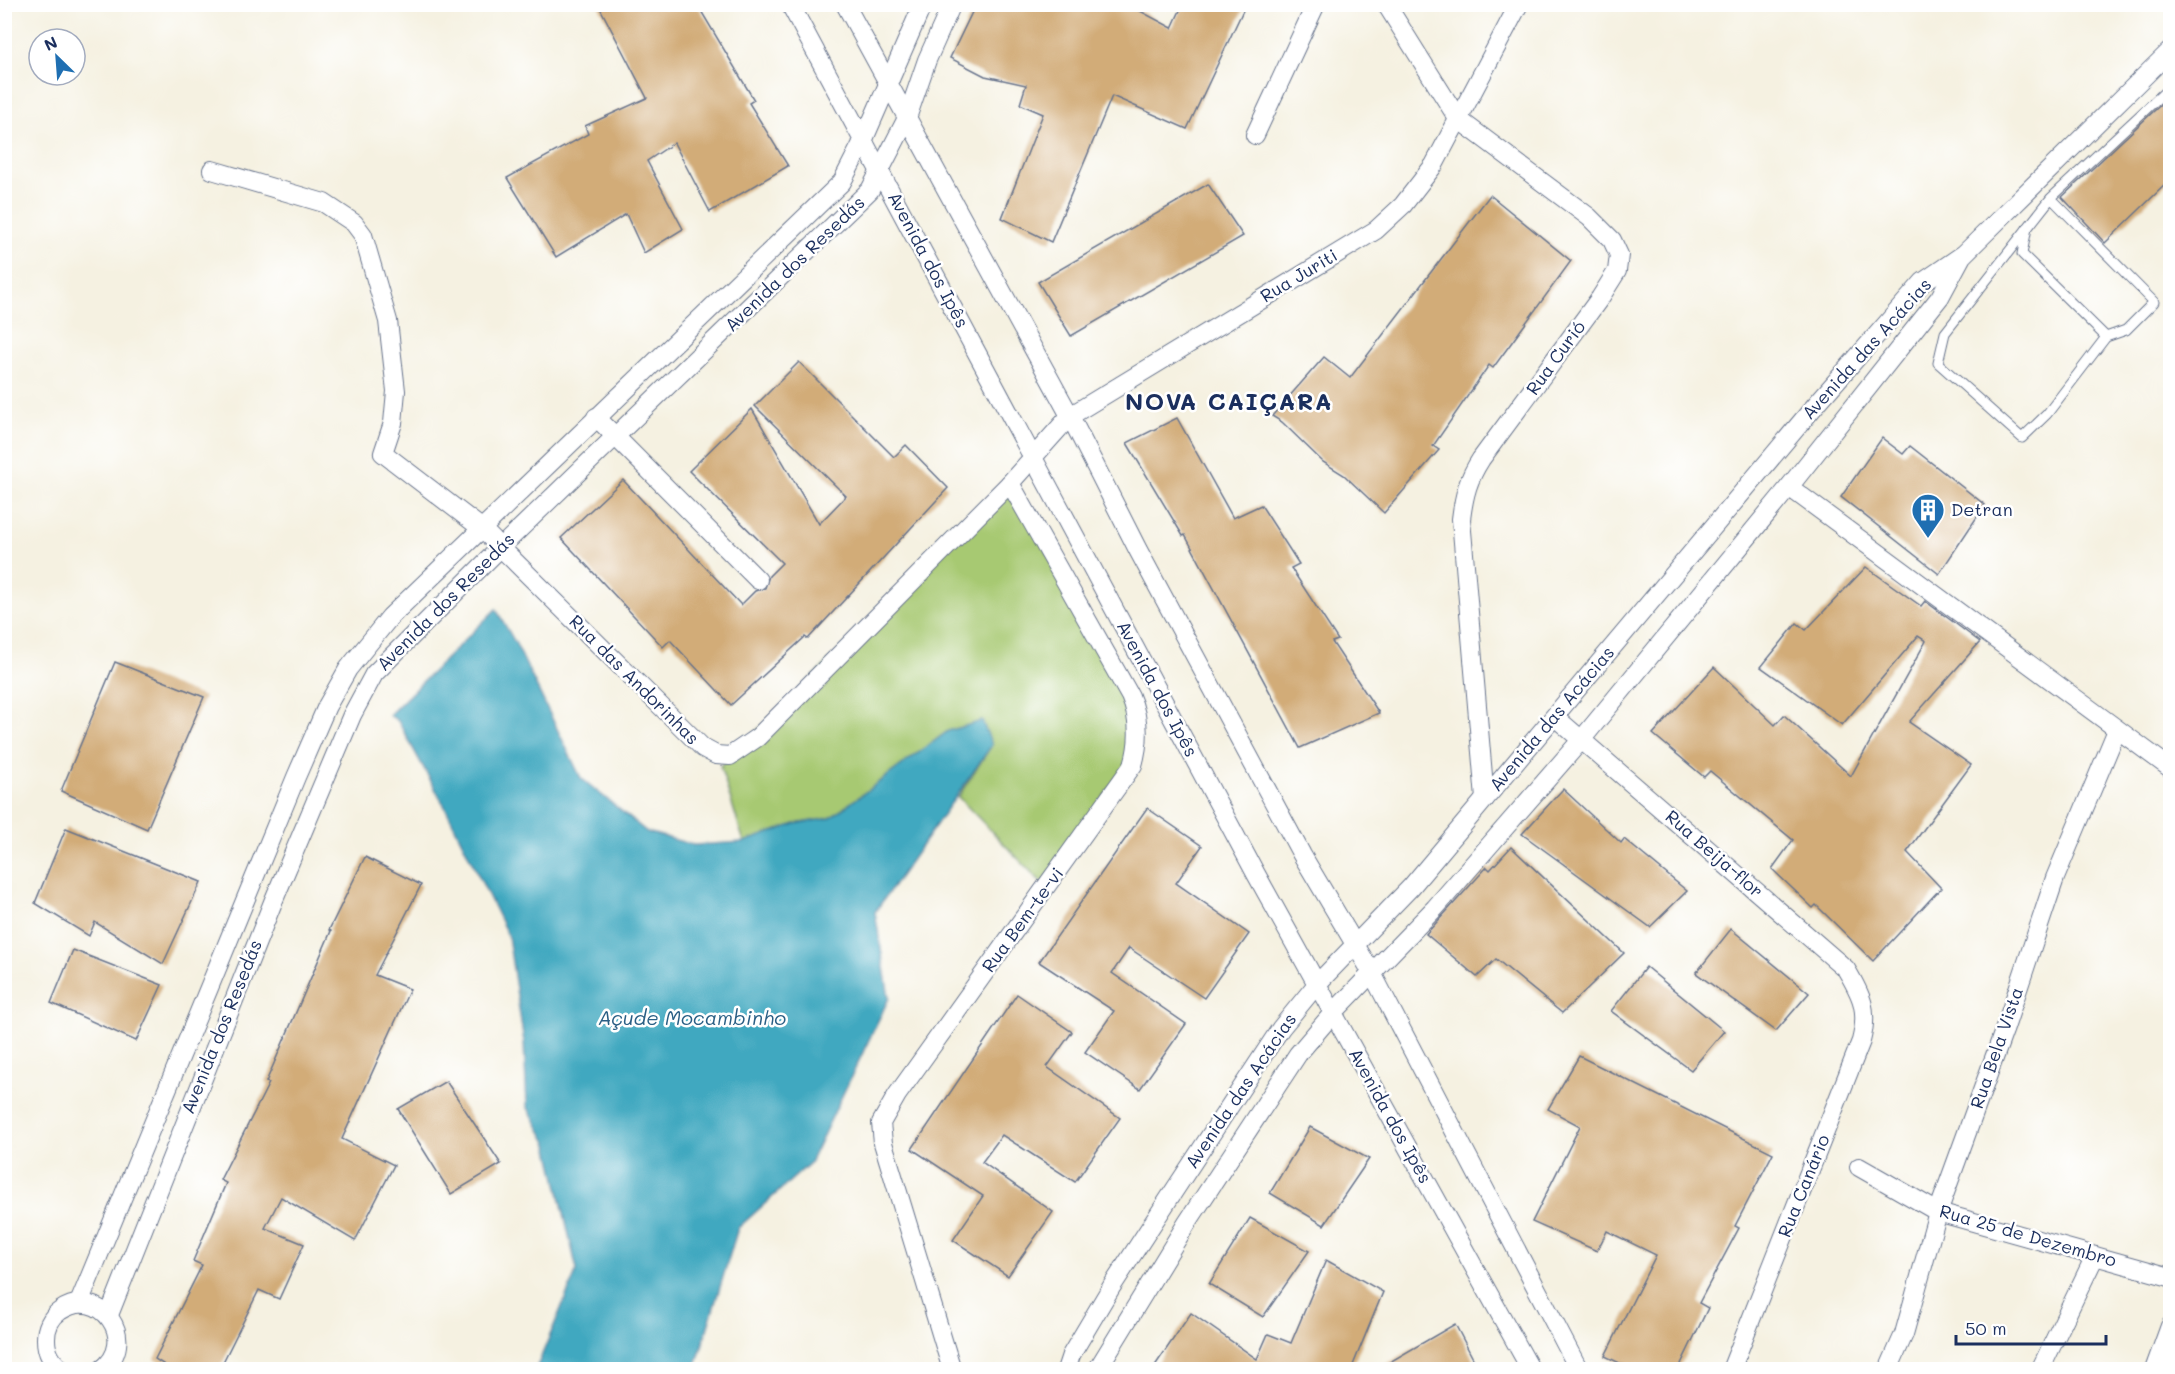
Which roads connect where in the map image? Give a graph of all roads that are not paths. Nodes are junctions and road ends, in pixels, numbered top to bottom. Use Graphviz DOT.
graph roads {
  1 [pos="790,4"];
  2 [pos="845,4"];
  3 [pos="923,4"];
  4 [pos="952,4"];
  5 [pos="1316,4"];
  6 [pos="1386,4"];
  7 [pos="1519,4"];
  8 [pos="2170,51"];
  9 [pos="888,83"];
  10 [pos="2170,87"];
  11 [pos="907,118"];
  12 [pos="1458,119"];
  13 [pos="1255,135"];
  14 [pos="864,139"];
  15 [pos="212,170"];
  16 [pos="880,171"];
  17 [pos="2051,198"];
  18 [pos="2028,226"];
  19 [pos="1964,254"];
  20 [pos="2106,337"];
  21 [pos="1070,416"];
  22 [pos="596,417"];
  23 [pos="616,436"];
  24 [pos="1033,456"];
  25 [pos="1010,483"];
  26 [pos="1789,487"];
  27 [pos="480,528"];
  28 [pos="500,548"];
  29 [pos="758,580"];
  30 [pos="1555,717"];
  31 [pos="2117,730"];
  32 [pos="1582,740"];
  33 [pos="2170,768"];
  34 [pos="1485,799"];
  35 [pos="1355,945"];
  36 [pos="1372,973"];
  37 [pos="1317,984"];
  38 [pos="1863,1000"];
  39 [pos="1333,1013"];
  40 [pos="1859,1167"];
  41 [pos="1938,1212"];
  42 [pos="2095,1256"];
  43 [pos="2170,1277"];
  44 [pos="79,1303"];
  45 [pos="109,1315"];
  46 [pos="2170,1326"];
  47 [pos="63,1370"];
  48 [pos="101,1370"];
  49 [pos="952,1370"];
  50 [pos="1066,1370"];
  51 [pos="1097,1370"];
  52 [pos="1531,1370"];
  53 [pos="1579,1370"];
  54 [pos="1731,1370"];
  55 [pos="1888,1370"];
  56 [pos="2040,1370"];
  57 [pos="2154,1370"];
  1 -- 14 [label="street, Avenida dos Ipês"];
  2 -- 9 [label="street"];
  3 -- 9 [label="street, Avenida dos Resedás"];
  4 -- 11 [label="street, Avenida dos Resedás"];
  5 -- 13 [label="street"];
  6 -- 12 [label="street, Rua Curió"];
  7 -- 12 [label="street, Rua Juriti"];
  8 -- 19 [label="street"];
  9 -- 11 [label="street"];
  9 -- 14 [label="street, Avenida dos Resedás"];
  10 -- 17 [label="lane"];
  11 -- 16 [label="street, Avenida dos Resedás"];
  11 -- 21 [label="street"];
  12 -- 21 [label="street, Rua Juriti"];
  12 -- 34 [label="street, Rua Curió"];
  14 -- 16 [label="street, Avenida dos Ipês"];
  14 -- 22 [label="street, Avenida dos Resedás"];
  15 -- 27 [label="street, Rua das Andorinhas"];
  16 -- 23 [label="street, Avenida dos Resedás"];
  16 -- 24 [label="street, Avenida dos Ipês"];
  17 -- 18 [label="lane"];
  17 -- 20 [label="lane"];
  18 -- 20 [label="lane"];
  18 -- 20 [label="lane"];
  19 -- 26 [label="street, Avenida das Acácias"];
  19 -- 30 [label="street, Avenida das Acácias"];
  21 -- 24 [label="street, Rua Juriti"];
  21 -- 35 [label="street"];
  22 -- 23 [label="street"];
  22 -- 27 [label="street, Avenida dos Resedás"];
  23 -- 28 [label="street, Avenida dos Resedás"];
  23 -- 29 [label="street"];
  24 -- 25 [label="street, Rua Juriti"];
  24 -- 37 [label="street, Avenida dos Ipês"];
  25 -- 28 [label="street, Rua das Andorinhas"];
  25 -- 49 [label="street, Rua Bem-te-vi"];
  26 -- 31 [label="street"];
  26 -- 32 [label="street, Avenida das Acácias"];
  27 -- 28 [label="street, Rua das Andorinhas"];
  27 -- 44 [label="street, Avenida dos Resedás"];
  28 -- 45 [label="street, Avenida dos Resedás"];
  30 -- 32 [label="street, Rua Beija-flor"];
  30 -- 34 [label="street, Avenida das Acácias"];
  31 -- 33 [label="street"];
  31 -- 41 [label="street, Rua Bela Vista"];
  32 -- 36 [label="street, Avenida das Acácias"];
  32 -- 38 [label="street, Rua Beija-flor"];
  34 -- 35 [label="street, Avenida das Acácias"];
  35 -- 36 [label="street"];
  35 -- 37 [label="street, Avenida das Acácias"];
  36 -- 39 [label="street, Avenida das Acácias"];
  36 -- 53 [label="street"];
  37 -- 39 [label="street, Avenida dos Ipês"];
  37 -- 50 [label="street, Avenida das Acácias"];
  38 -- 54 [label="street, Rua Canário"];
  39 -- 51 [label="street, Avenida das Acácias"];
  39 -- 52 [label="street, Avenida dos Ipês"];
  40 -- 41 [label="street, Rua 25 de Dezembro"];
  41 -- 42 [label="street, Rua 25 de Dezembro"];
  41 -- 55 [label="street, Rua Bela Vista"];
  42 -- 43 [label="street, Rua 25 de Dezembro"];
  42 -- 56 [label="street"];
  44 -- 45 [label="street"];
  44 -- 47 [label="street"];
  45 -- 48 [label="street"];
  46 -- 57 [label="street"];
}
